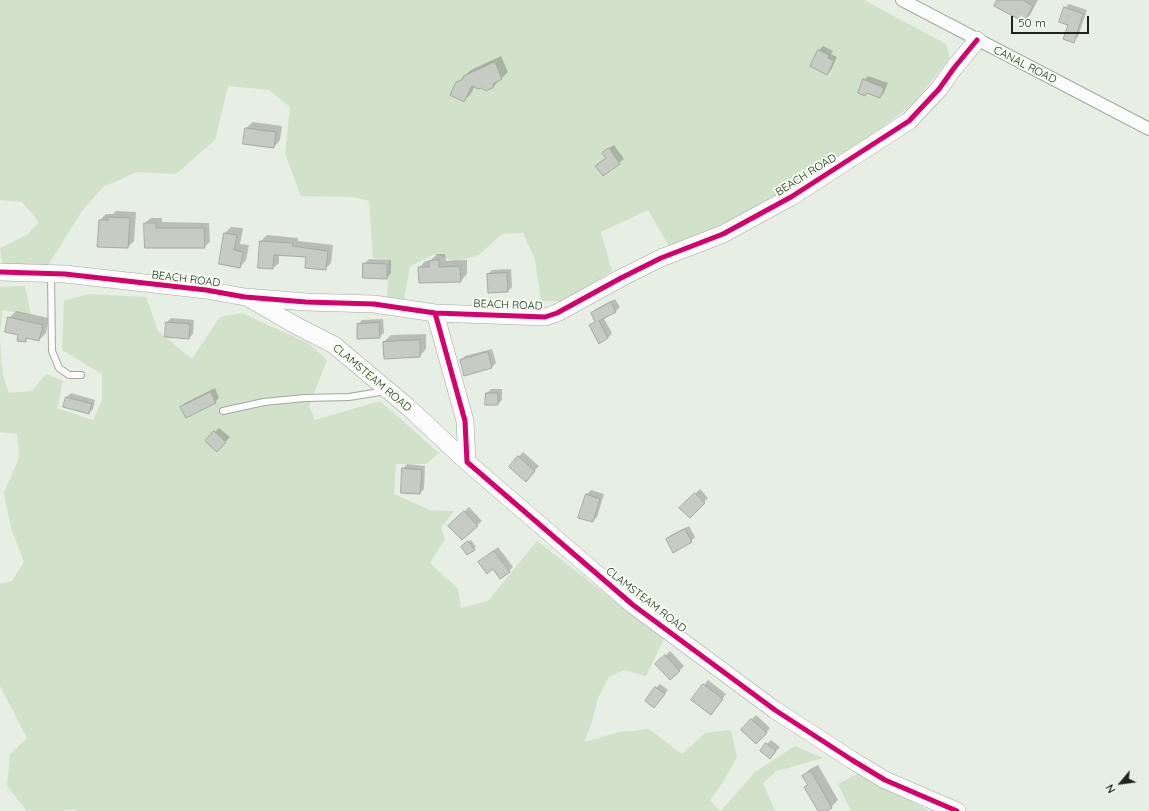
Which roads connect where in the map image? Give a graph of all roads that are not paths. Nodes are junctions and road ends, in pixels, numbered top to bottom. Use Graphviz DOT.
graph roads {
  1 [pos="902,0"];
  2 [pos="977,40"];
  3 [pos="1149,129"];
  4 [pos="0,272"];
  5 [pos="51,274"];
  6 [pos="246,297"];
  7 [pos="435,313"];
  8 [pos="81,375"];
  9 [pos="389,391"];
  10 [pos="223,410"];
  11 [pos="467,462"];
  12 [pos="950,810"];
  1 -- 2 [label="street, CANAL ROAD"];
  2 -- 3 [label="street, CANAL ROAD"];
  2 -- 7 [label="street, BEACH ROAD"];
  4 -- 5 [label="street, BEACH ROAD"];
  5 -- 6 [label="street, BEACH ROAD"];
  5 -- 8 [label="lane"];
  6 -- 7 [label="street, BEACH ROAD"];
  6 -- 9 [label="street, CLAMSTEAM ROAD"];
  7 -- 11 [label="street"];
  9 -- 10 [label="lane"];
  9 -- 11 [label="street, CLAMSTEAM ROAD"];
  11 -- 12 [label="street, CLAMSTEAM ROAD"];
}
